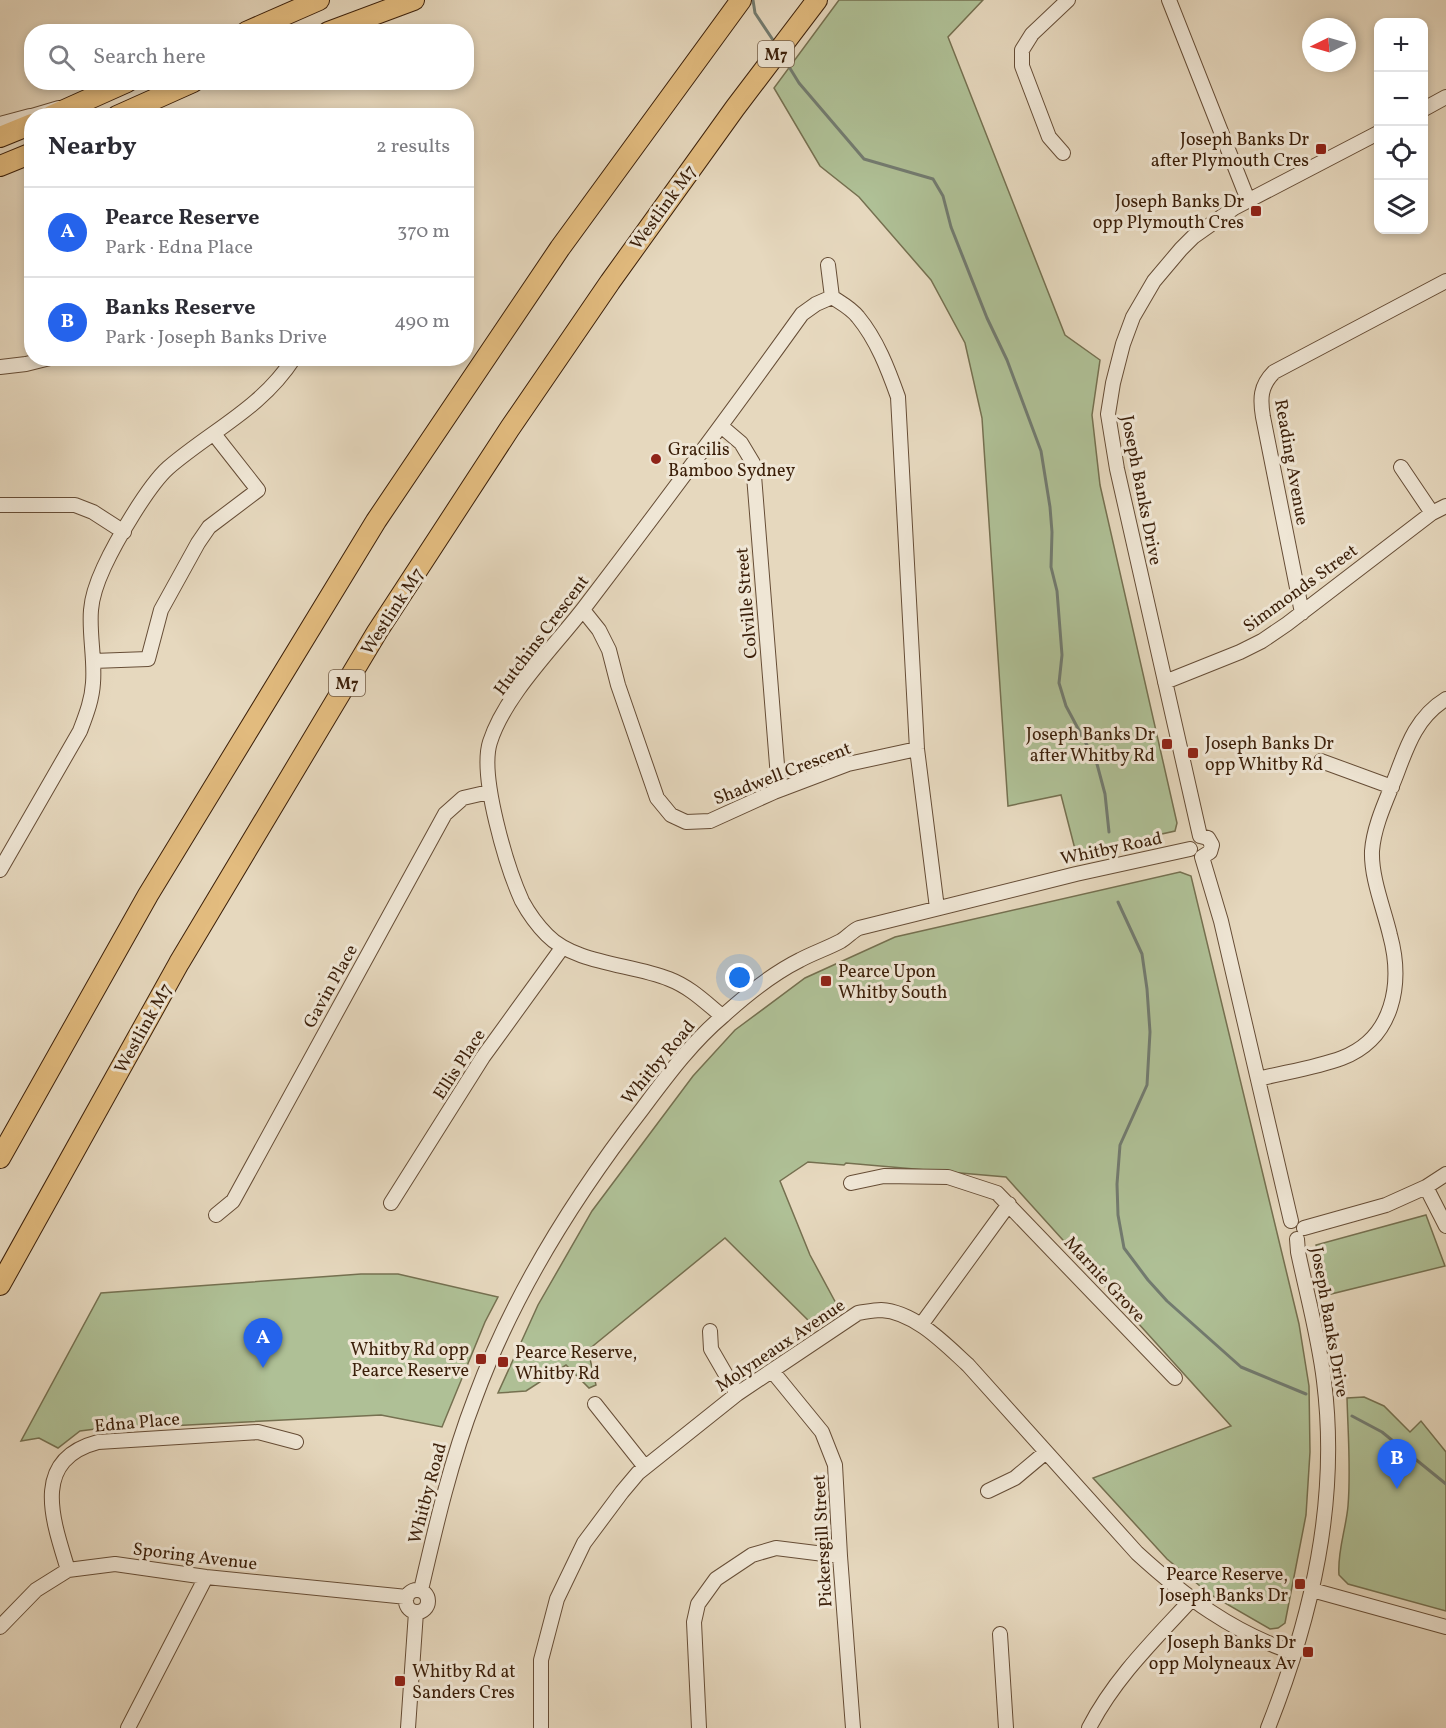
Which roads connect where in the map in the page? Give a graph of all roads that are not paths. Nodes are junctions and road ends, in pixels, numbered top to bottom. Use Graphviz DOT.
graph roads {
  1 [pos="319,0"];
  2 [pos="414,0"];
  3 [pos="741,0"];
  4 [pos="817,0"];
  5 [pos="1068,0"];
  6 [pos="1168,0"];
  7 [pos="264,24"];
  8 [pos="350,24"];
  9 [pos="110,90"];
  10 [pos="175,90"];
  11 [pos="1446,97"];
  12 [pos="90,99"];
  13 [pos="1428,107"];
  14 [pos="59,108"];
  15 [pos="69,108"];
  16 [pos="135,108"];
  17 [pos="24,118"];
  18 [pos="0,124"];
  19 [pos="24,127"];
  20 [pos="1374,135"];
  21 [pos="0,137"];
  22 [pos="1063,153"];
  23 [pos="24,156"];
  24 [pos="0,166"];
  25 [pos="1248,200"];
  26 [pos="828,265"];
  27 [pos="1446,281"];
  28 [pos="832,297"];
  29 [pos="24,364"];
  30 [pos="289,366"];
  31 [pos="0,367"];
  32 [pos="722,426"];
  33 [pos="214,434"];
  34 [pos="1401,467"];
  35 [pos="0,505"];
  36 [pos="1446,506"];
  37 [pos="1432,513"];
  38 [pos="124,532"];
  39 [pos="583,610"];
  40 [pos="1302,613"];
  41 [pos="93,661"];
  42 [pos="1165,682"];
  43 [pos="1446,699"];
  44 [pos="917,749"];
  45 [pos="1321,761"];
  46 [pos="1392,786"];
  47 [pos="779,790"];
  48 [pos="489,792"];
  49 [pos="1200,836"];
  50 [pos="1190,849"];
  51 [pos="1202,857"];
  52 [pos="0,870"];
  53 [pos="937,908"];
  54 [pos="562,948"];
  55 [pos="722,1017"];
  56 [pos="1258,1079"];
  57 [pos="0,1158"];
  58 [pos="1446,1174"];
  59 [pos="851,1183"];
  60 [pos="1426,1187"];
  61 [pos="391,1203"];
  62 [pos="1009,1204"];
  63 [pos="216,1215"];
  64 [pos="1446,1227"];
  65 [pos="1297,1229"];
  66 [pos="0,1285"];
  67 [pos="921,1325"];
  68 [pos="710,1331"];
  69 [pos="773,1372"];
  70 [pos="1175,1378"];
  71 [pos="737,1394"];
  72 [pos="595,1404"];
  73 [pos="296,1442"];
  74 [pos="1046,1452"];
  75 [pos="645,1467"];
  76 [pos="988,1491"];
  77 [pos="840,1556"];
  78 [pos="68,1569"];
  79 [pos="206,1576"];
  80 [pos="421,1590"];
  81 [pos="1312,1590"];
  82 [pos="407,1597"];
  83 [pos="1191,1600"];
  84 [pos="416,1611"];
  85 [pos="0,1627"];
  86 [pos="1446,1627"];
  87 [pos="999,1634"];
  88 [pos="1295,1653"];
  89 [pos="128,1728"];
  90 [pos="408,1728"];
  91 [pos="541,1728"];
  92 [pos="699,1728"];
  93 [pos="853,1728"];
  94 [pos="1006,1728"];
  95 [pos="1089,1728"];
  96 [pos="1268,1728"];
  1 -- 7 [label="highway"];
  2 -- 8 [label="highway"];
  3 -- 57 [label="highway"];
  4 -- 66 [label="highway, Westlink M7 / M7"];
  5 -- 22 [label="street"];
  6 -- 25 [label="street"];
  9 -- 12 [label="highway"];
  10 -- 16 [label="highway"];
  11 -- 13 [label="street"];
  12 -- 14 [label="street"];
  12 -- 15 [label="highway"];
  17 -- 18 [label="street"];
  19 -- 21 [label="highway"];
  20 -- 25 [label="street, Joseph Banks Drive"];
  23 -- 24 [label="highway"];
  25 -- 42 [label="street, Joseph Banks Drive"];
  26 -- 28 [label="street"];
  27 -- 40 [label="street, Reading Avenue"];
  28 -- 32 [label="street, Hutchins Crescent"];
  28 -- 44 [label="street"];
  29 -- 31 [label="street"];
  30 -- 33 [label="street"];
  32 -- 39 [label="street, Hutchins Crescent"];
  32 -- 47 [label="street, Colville Street"];
  33 -- 38 [label="street"];
  33 -- 41 [label="street"];
  34 -- 37 [label="street"];
  35 -- 38 [label="street"];
  36 -- 37 [label="street, Simmonds Street"];
  37 -- 40 [label="street, Simmonds Street"];
  38 -- 41 [label="street"];
  39 -- 47 [label="street, Shadwell Crescent"];
  39 -- 48 [label="street, Hutchins Crescent"];
  40 -- 42 [label="street, Simmonds Street"];
  41 -- 52 [label="street"];
  42 -- 49 [label="street, Joseph Banks Drive"];
  43 -- 46 [label="street"];
  44 -- 47 [label="street, Shadwell Crescent"];
  44 -- 53 [label="street"];
  45 -- 46 [label="street"];
  46 -- 56 [label="street"];
  48 -- 54 [label="street, Hutchins Crescent"];
  48 -- 63 [label="street, Gavin Place"];
  49 -- 50 [label="street"];
  49 -- 51 [label="street"];
  50 -- 51 [label="street"];
  50 -- 53 [label="street, Whitby Road"];
  51 -- 56 [label="street, Joseph Banks Drive"];
  53 -- 55 [label="street, Whitby Road"];
  54 -- 55 [label="street, Hutchins Crescent"];
  54 -- 61 [label="street, Ellis Place"];
  55 -- 80 [label="street, Whitby Road"];
  56 -- 65 [label="street, Joseph Banks Drive"];
  58 -- 60 [label="street"];
  59 -- 62 [label="street, Marnie Grove"];
  60 -- 64 [label="street"];
  60 -- 65 [label="street"];
  62 -- 67 [label="street"];
  62 -- 70 [label="street, Marnie Grove"];
  65 -- 81 [label="street, Joseph Banks Drive"];
  67 -- 69 [label="street, Molyneaux Avenue"];
  67 -- 74 [label="street, Molyneaux Avenue"];
  68 -- 71 [label="street"];
  69 -- 71 [label="street, Molyneaux Avenue"];
  69 -- 77 [label="street, Pickersgill Street"];
  71 -- 75 [label="street, Molyneaux Avenue"];
  72 -- 75 [label="street"];
  73 -- 78 [label="street, Edna Place"];
  74 -- 76 [label="street"];
  74 -- 83 [label="street, Molyneaux Avenue"];
  75 -- 91 [label="street, Molyneaux Avenue"];
  77 -- 92 [label="street"];
  77 -- 93 [label="street, Pickersgill Street"];
  78 -- 79 [label="street, Sporing Avenue"];
  78 -- 85 [label="street, Sporing Avenue"];
  79 -- 82 [label="street, Sporing Avenue"];
  79 -- 89 [label="street"];
  80 -- 82 [label="street"];
  80 -- 84 [label="street"];
  81 -- 86 [label="street"];
  81 -- 88 [label="street, Joseph Banks Drive"];
  82 -- 84 [label="street"];
  83 -- 88 [label="street, Molyneaux Avenue"];
  83 -- 95 [label="street"];
  84 -- 90 [label="street"];
  87 -- 94 [label="street"];
  88 -- 96 [label="street, Joseph Banks Drive"];
}
